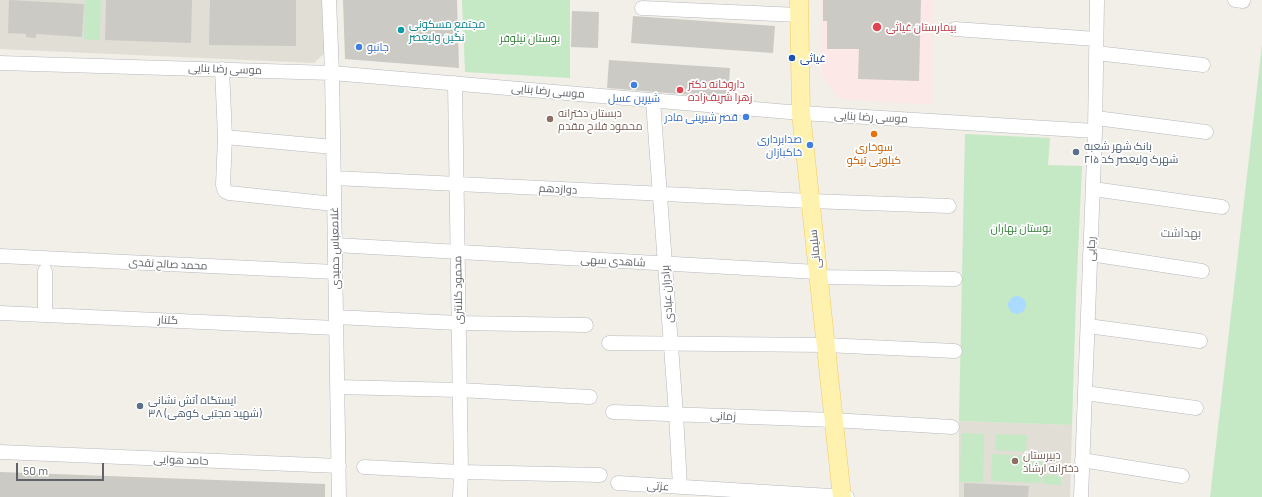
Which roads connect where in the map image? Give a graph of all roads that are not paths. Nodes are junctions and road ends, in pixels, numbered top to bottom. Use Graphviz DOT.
graph roads {
  1 [pos="329,0"];
  2 [pos="1097,0"];
  3 [pos="642,8"];
  4 [pos="799,8"];
  5 [pos="955,29"];
  6 [pos="1096,46"];
  7 [pos="0,63"];
  8 [pos="1203,65"];
  9 [pos="222,69"];
  10 [pos="332,73"];
  11 [pos="455,83"];
  12 [pos="653,101"];
  13 [pos="800,113"];
  14 [pos="1095,124"];
  15 [pos="1206,132"];
  16 [pos="225,136"];
  17 [pos="333,146"];
  18 [pos="334,178"];
  19 [pos="456,184"];
  20 [pos="1093,190"];
  21 [pos="660,194"];
  22 [pos="810,201"];
  23 [pos="334,204"];
  24 [pos="949,206"];
  25 [pos="1222,207"];
  26 [pos="335,245"];
  27 [pos="458,252"];
  28 [pos="1090,254"];
  29 [pos="0,256"];
  30 [pos="665,264"];
  31 [pos="45,271"];
  32 [pos="1202,271"];
  33 [pos="335,272"];
  34 [pos="818,275"];
  35 [pos="955,279"];
  36 [pos="0,313"];
  37 [pos="45,315"];
  38 [pos="336,322"];
  39 [pos="458,323"];
  40 [pos="586,325"];
  41 [pos="1088,326"];
  42 [pos="1200,340"];
  43 [pos="609,343"];
  44 [pos="670,344"];
  45 [pos="825,345"];
  46 [pos="956,351"];
  47 [pos="337,387"];
  48 [pos="460,390"];
  49 [pos="1085,393"];
  50 [pos="590,396"];
  51 [pos="1196,408"];
  52 [pos="613,412"];
  53 [pos="676,414"];
  54 [pos="833,420"];
  55 [pos="952,427"];
  56 [pos="0,452"];
  57 [pos="1082,460"];
  58 [pos="339,466"];
  59 [pos="364,468"];
  60 [pos="461,472"];
  61 [pos="600,474"];
  62 [pos="1182,476"];
  63 [pos="618,483"];
  64 [pos="680,487"];
  65 [pos="339,497"];
  66 [pos="460,497"];
  67 [pos="842,497"];
  68 [pos="847,497"];
  69 [pos="1081,497"];
  1 -- 10 [label="street, غلامعباس حمیدی"];
  2 -- 6 [label="street, رجایی"];
  3 -- 4 [label="street"];
  4 -- 13 [label="main road, سلیمانی"];
  5 -- 6 [label="street"];
  6 -- 8 [label="street"];
  6 -- 14 [label="street, رجایی"];
  7 -- 9 [label="street, موسی رضا بنایی"];
  9 -- 10 [label="street, موسی رضا بنایی"];
  9 -- 16 [label="street"];
  10 -- 11 [label="street, موسی رضا بنایی"];
  10 -- 17 [label="street, غلامعباس حمیدی"];
  11 -- 12 [label="street, موسی رضا بنایی"];
  11 -- 19 [label="street, محمود کلانتری"];
  12 -- 13 [label="street, موسی رضا بنایی"];
  12 -- 21 [label="street, برادران عبادی"];
  13 -- 14 [label="street, موسی رضا بنایی"];
  13 -- 22 [label="main road, سلیمانی"];
  14 -- 15 [label="street, موسی رضا بنایی"];
  14 -- 20 [label="street, رجایی"];
  16 -- 17 [label="street"];
  16 -- 23 [label="street"];
  17 -- 18 [label="street, غلامعباس حمیدی"];
  18 -- 19 [label="street, دوازدهم"];
  18 -- 23 [label="street, غلامعباس حمیدی"];
  19 -- 21 [label="street, دوازدهم"];
  19 -- 27 [label="street, محمود کلانتری"];
  20 -- 25 [label="street"];
  20 -- 28 [label="street, رجایی"];
  21 -- 22 [label="street, دوازدهم"];
  21 -- 30 [label="street, برادران عبادی"];
  22 -- 24 [label="street, دوازدهم"];
  22 -- 34 [label="main road, سلیمانی"];
  23 -- 26 [label="street, غلامعباس حمیدی"];
  26 -- 27 [label="street, شاهدی سهی"];
  26 -- 33 [label="street, غلامعباس حمیدی"];
  27 -- 30 [label="street, شاهدی سهی"];
  27 -- 39 [label="street, محمود کلانتری"];
  28 -- 32 [label="street"];
  28 -- 41 [label="street, رجایی"];
  29 -- 33 [label="street, محمد صالح نقدی"];
  30 -- 34 [label="street, شاهدی سهی"];
  30 -- 44 [label="street, برادران عبادی"];
  31 -- 37 [label="street"];
  33 -- 38 [label="street, غلامعباس حمیدی"];
  34 -- 35 [label="street, شاهدی سهی"];
  34 -- 45 [label="main road, سلیمانی"];
  36 -- 37 [label="street, گلنار"];
  37 -- 38 [label="street, گلنار"];
  38 -- 39 [label="street, گلنار"];
  38 -- 47 [label="street, غلامعباس حمیدی"];
  39 -- 40 [label="street, گلنار"];
  39 -- 48 [label="street, محمود کلانتری"];
  41 -- 42 [label="street"];
  41 -- 49 [label="street, رجایی"];
  43 -- 44 [label="street"];
  44 -- 45 [label="street"];
  44 -- 53 [label="street, برادران عبادی"];
  45 -- 46 [label="street"];
  45 -- 54 [label="main road, سلیمانی"];
  47 -- 48 [label="street"];
  47 -- 58 [label="street, غلامعباس حمیدی"];
  48 -- 50 [label="street"];
  48 -- 60 [label="street, محمود کلانتری"];
  49 -- 51 [label="street"];
  49 -- 57 [label="street, رجایی"];
  52 -- 53 [label="street, زمانی"];
  53 -- 54 [label="street, زمانی"];
  53 -- 64 [label="street, برادران عبادی"];
  54 -- 55 [label="street, زمانی"];
  54 -- 67 [label="main road, سلیمانی"];
  56 -- 58 [label="street, حامد هوایی"];
  57 -- 62 [label="street"];
  57 -- 69 [label="street, رجایی"];
  58 -- 65 [label="street, غلامعباس حمیدی"];
  59 -- 60 [label="street"];
  60 -- 61 [label="street"];
  60 -- 66 [label="street, محمود کلانتری"];
  63 -- 64 [label="street, عزتی"];
  64 -- 67 [label="street, عزتی"];
  67 -- 68 [label="street, عزتی"];
}
